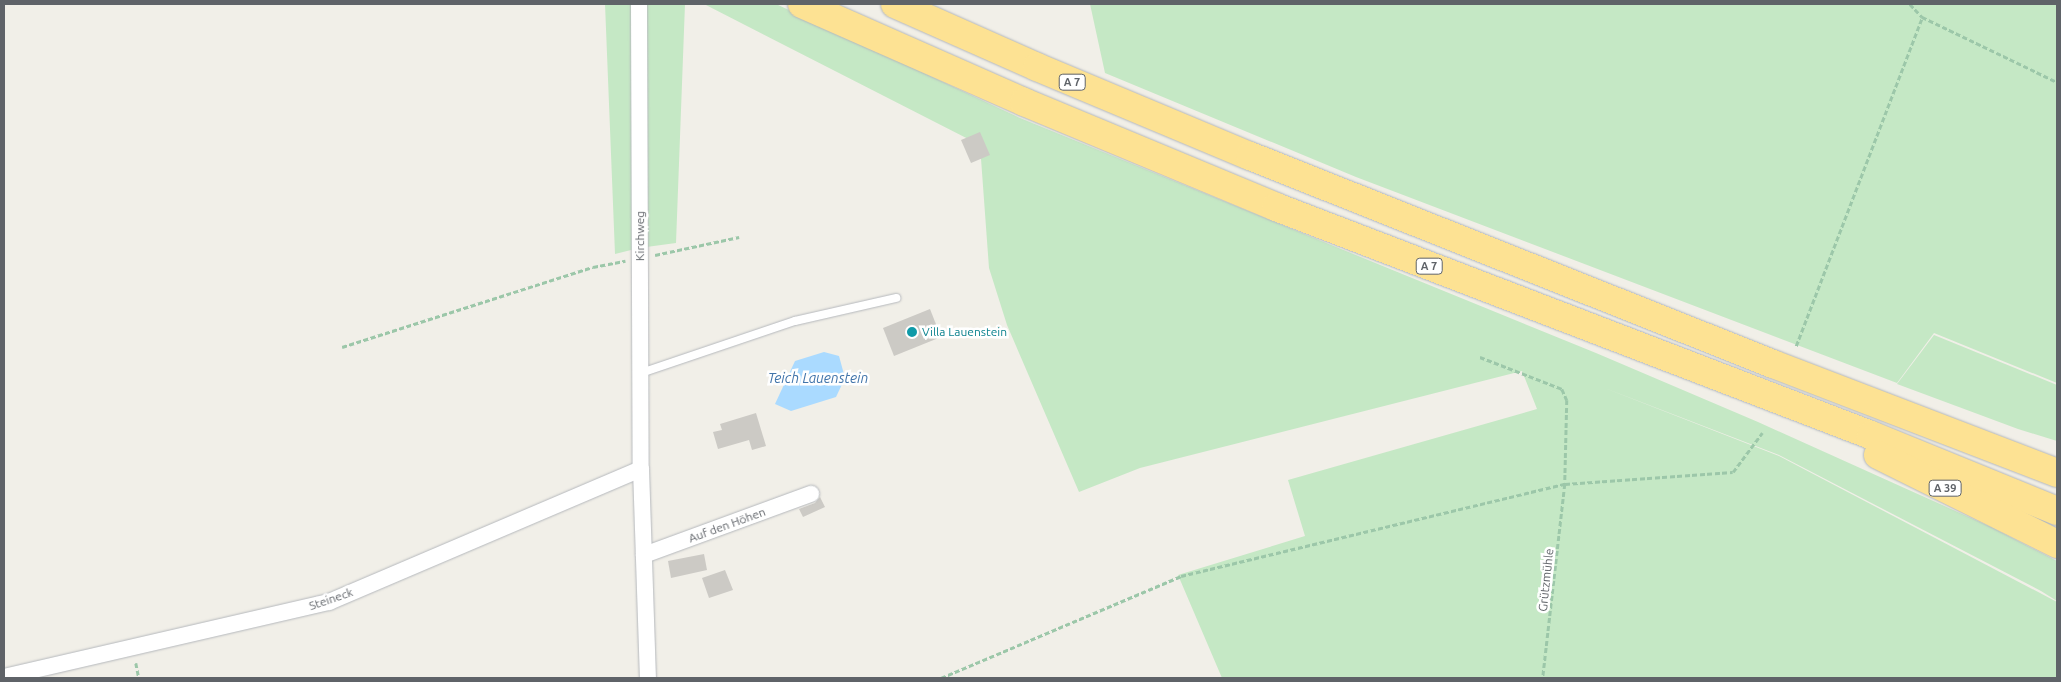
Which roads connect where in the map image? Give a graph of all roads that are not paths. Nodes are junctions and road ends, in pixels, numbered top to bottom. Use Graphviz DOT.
graph roads {
  1 [pos="639,4"];
  2 [pos="802,4"];
  3 [pos="895,4"];
  4 [pos="896,298"];
  5 [pos="641,373"];
  6 [pos="1838,423"];
  7 [pos="641,468"];
  8 [pos="2057,473"];
  9 [pos="810,494"];
  10 [pos="2057,511"];
  11 [pos="2057,544"];
  12 [pos="644,556"];
  13 [pos="4,677"];
  14 [pos="648,678"];
  1 -- 5 [label="street, Kirchweg"];
  2 -- 6 [label="highway, A 7"];
  3 -- 8 [label="highway, A 7"];
  4 -- 5 [label="lane"];
  5 -- 7 [label="street, Kirchweg"];
  6 -- 10 [label="highway, A 7"];
  6 -- 11 [label="highway, A 39"];
  7 -- 12 [label="street"];
  7 -- 13 [label="street, Steineck"];
  9 -- 12 [label="street, Auf den Höhen"];
  12 -- 14 [label="street"];
}
